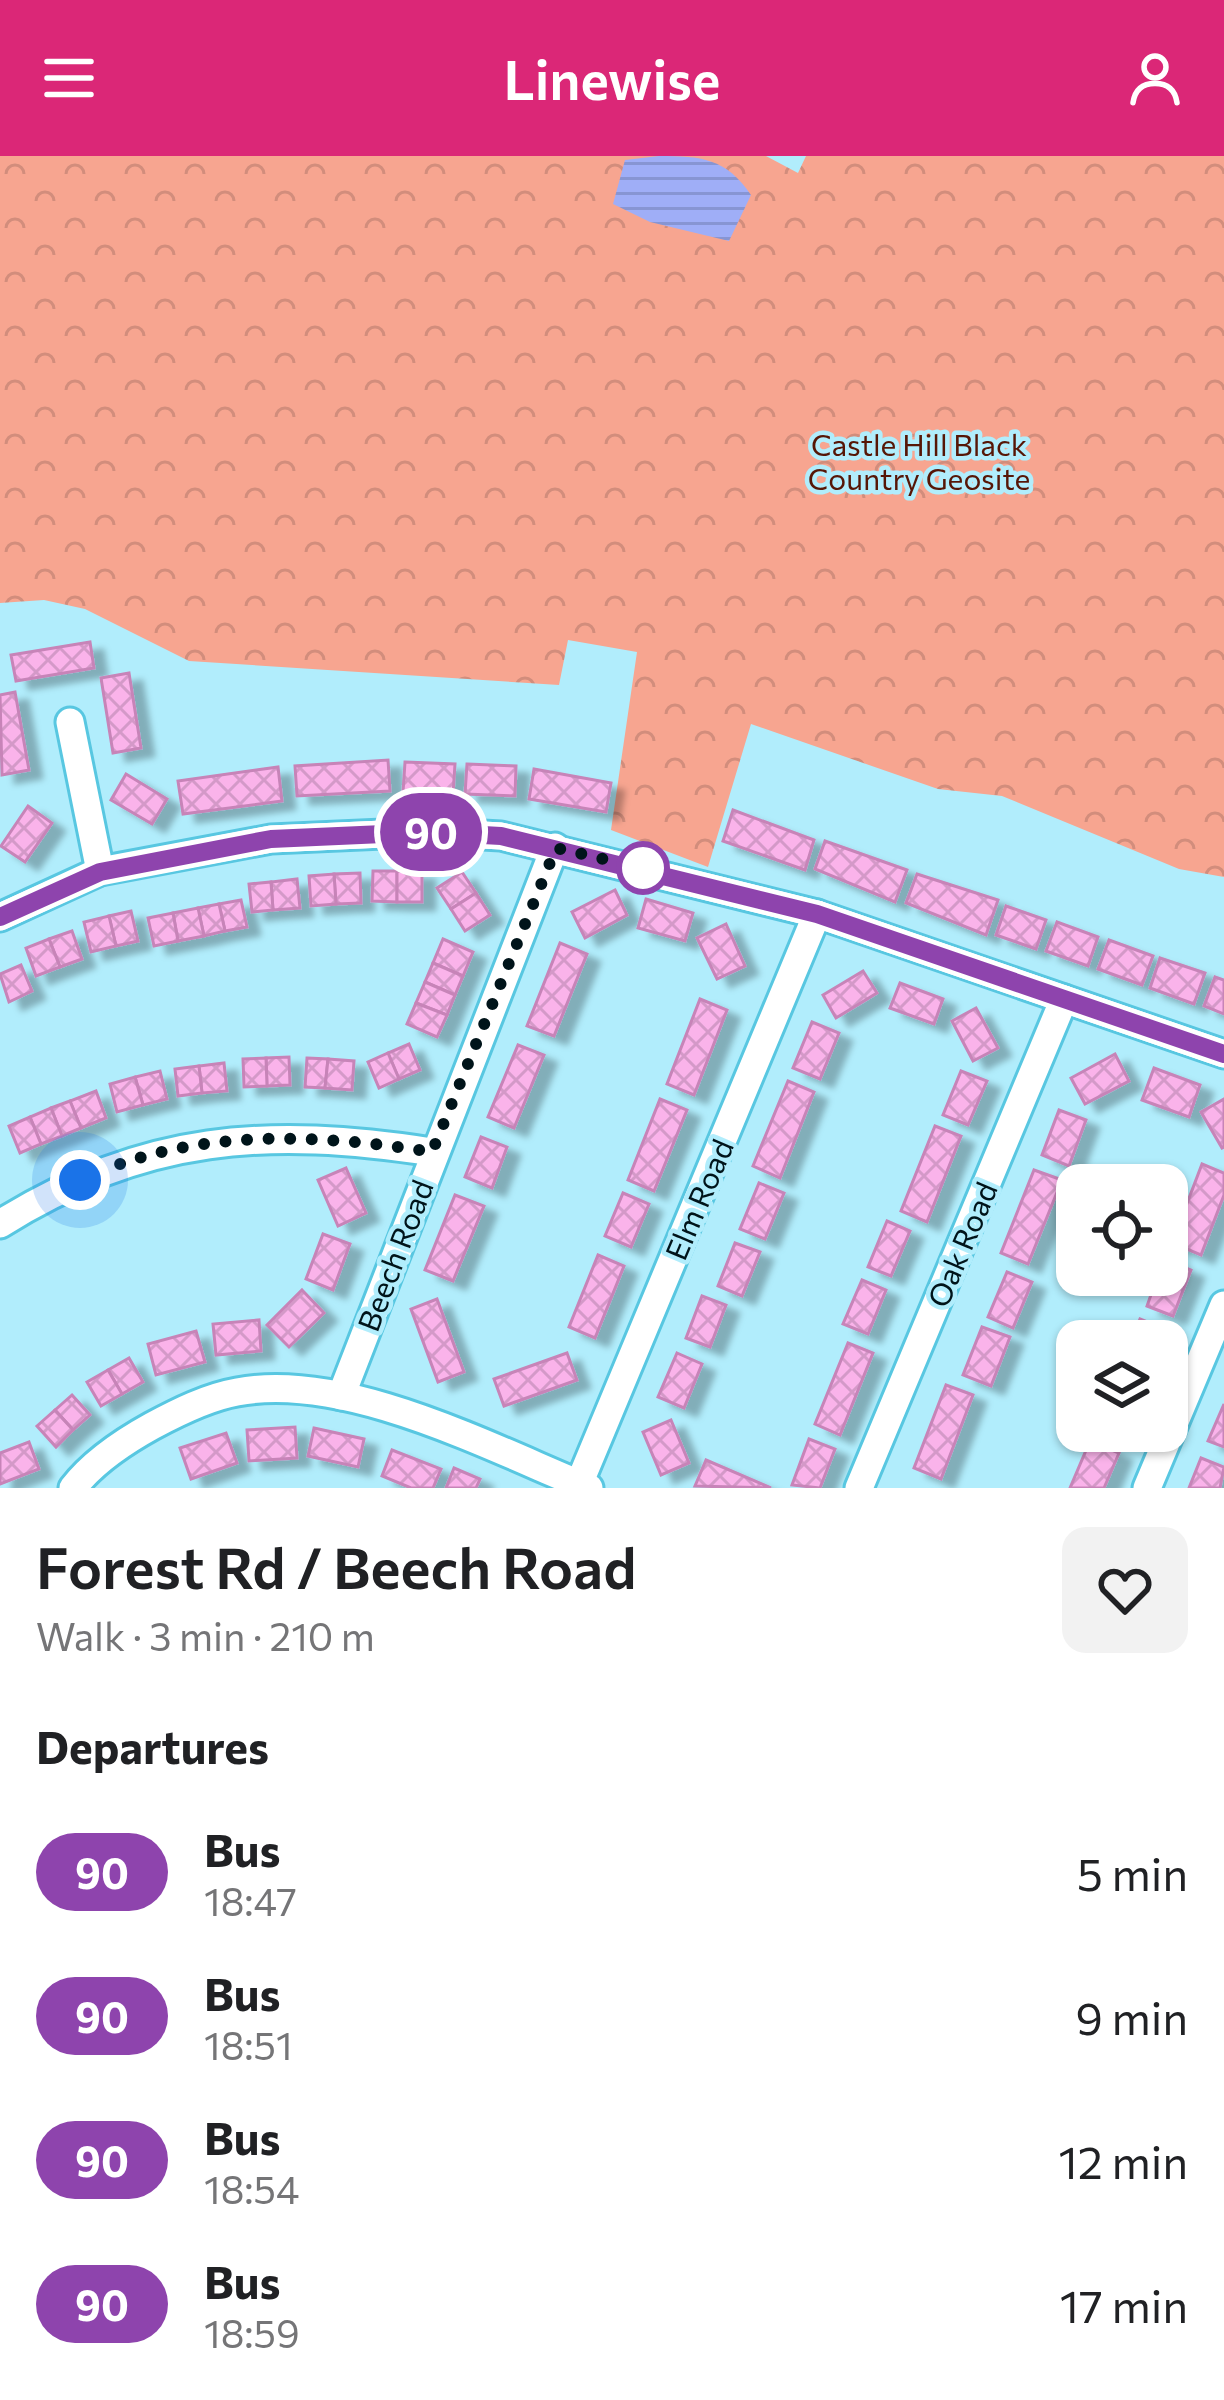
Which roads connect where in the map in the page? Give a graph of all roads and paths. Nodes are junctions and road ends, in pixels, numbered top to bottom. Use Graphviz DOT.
graph roads {
  1 [pos="70,722"];
  2 [pos="556,848"];
  3 [pos="100,872"];
  4 [pos="817,914"];
  5 [pos="0,917"];
  6 [pos="1064,999"];
  7 [pos="1224,1054"];
  8 [pos="432,1152"];
  9 [pos="0,1224"];
  10 [pos="1224,1305"];
  11 [pos="340,1396"];
  12 [pos="584,1486"];
  13 [pos="73,1488"];
  14 [pos="859,1488"];
  15 [pos="1147,1488"];
  1 -- 3 [label="street"];
  2 -- 3 [label="street"];
  2 -- 4 [label="street"];
  2 -- 8 [label="street, Beech Road"];
  3 -- 5 [label="street"];
  4 -- 6 [label="street"];
  4 -- 12 [label="street, Elm Road"];
  6 -- 7 [label="street"];
  6 -- 14 [label="street, Oak Road"];
  8 -- 9 [label="street"];
  8 -- 11 [label="street, Beech Road"];
  10 -- 15 [label="street"];
  11 -- 12 [label="street"];
  11 -- 13 [label="street"];
}
